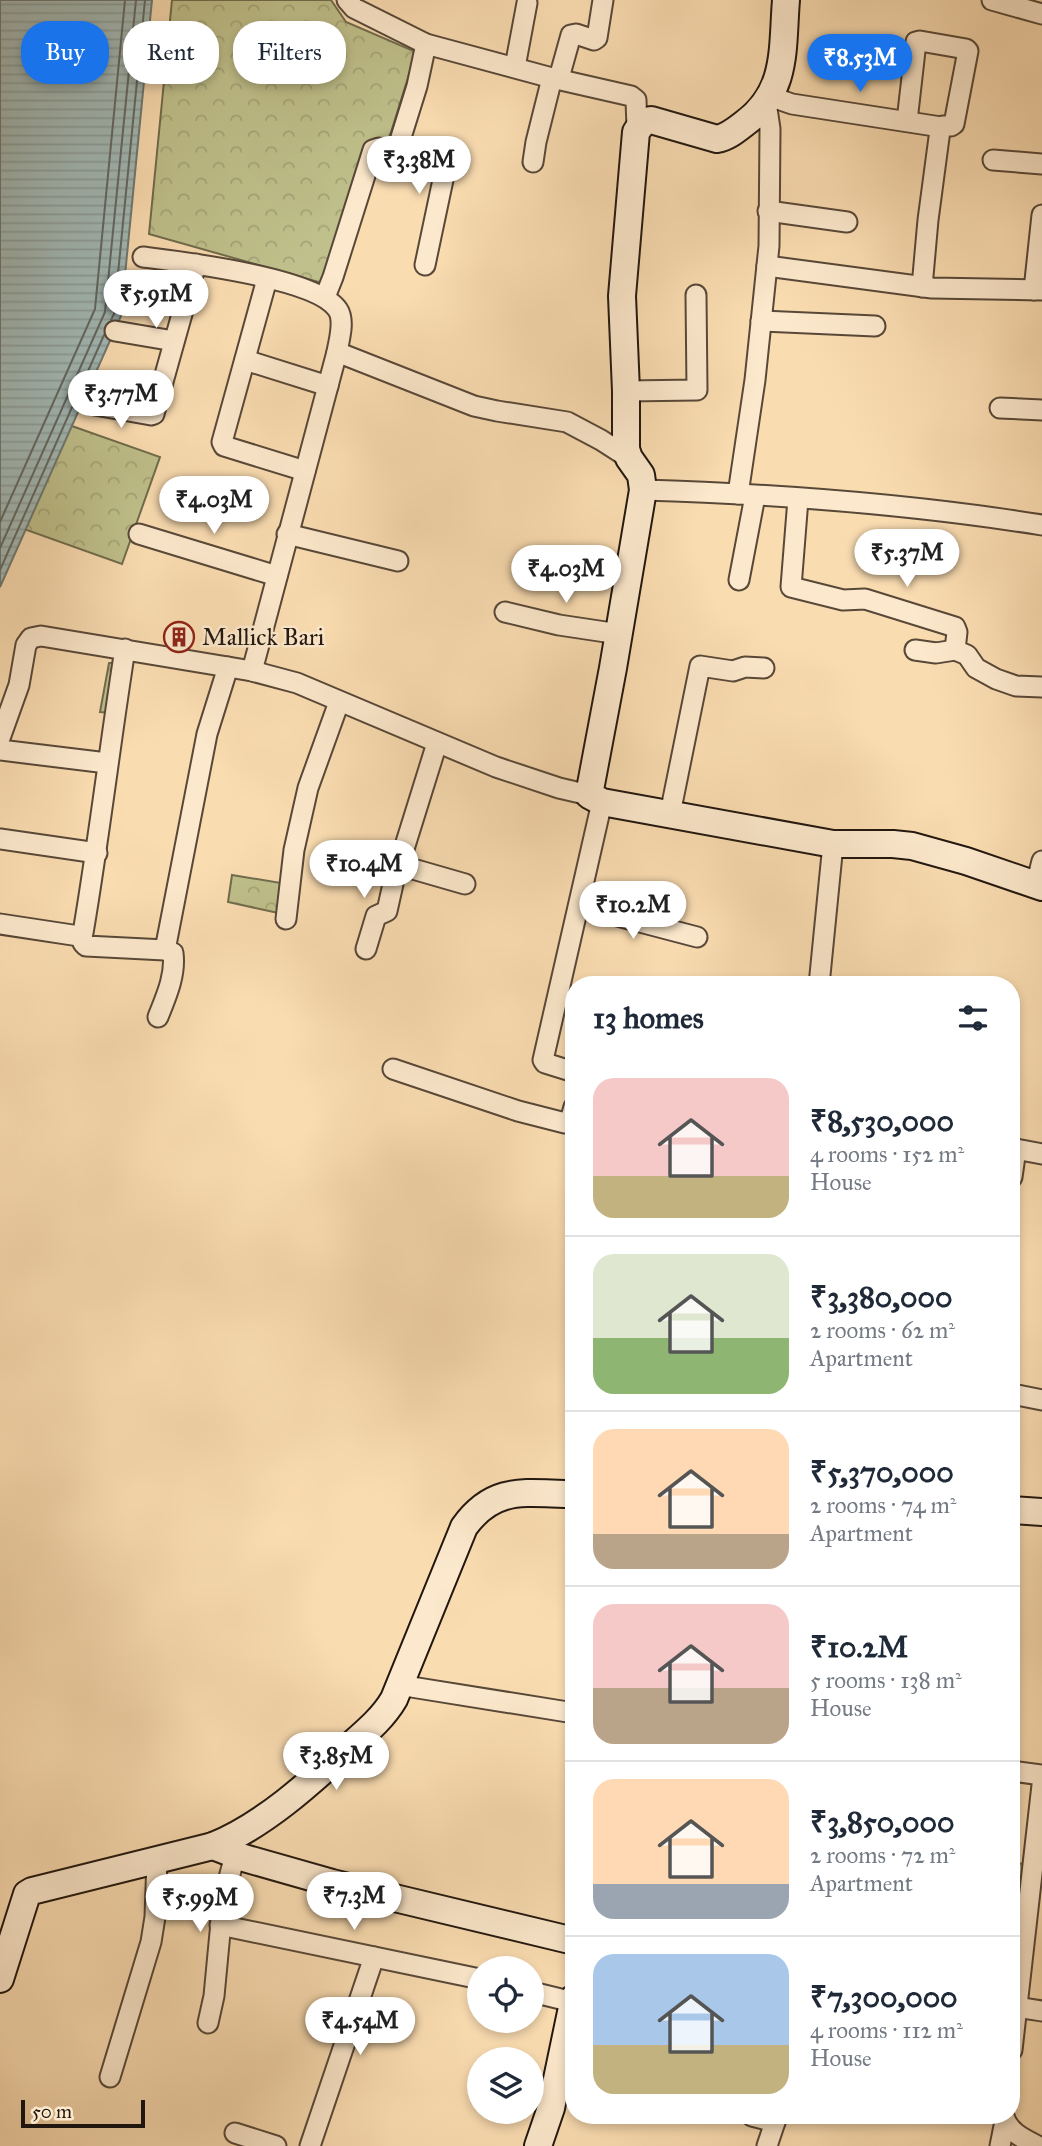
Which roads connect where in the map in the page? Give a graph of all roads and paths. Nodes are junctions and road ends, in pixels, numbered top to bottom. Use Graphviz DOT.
graph roads {
  1 [pos="346,0"];
  2 [pos="603,0"];
  3 [pos="786,0"];
  4 [pos="992,0"];
  5 [pos="527,3"];
  6 [pos="1042,14"];
  7 [pos="426,44"];
  8 [pos="515,67"];
  9 [pos="556,78"];
  10 [pos="767,99"];
  11 [pos="906,121"];
  12 [pos="941,127"];
  13 [pos="637,128"];
  14 [pos="395,151"];
  15 [pos="993,160"];
  16 [pos="533,162"];
  17 [pos="1042,164"];
  18 [pos="768,211"];
  19 [pos="1042,215"];
  20 [pos="847,222"];
  21 [pos="143,257"];
  22 [pos="195,264"];
  23 [pos="425,265"];
  24 [pos="767,266"];
  25 [pos="267,279"];
  26 [pos="922,287"];
  27 [pos="1038,290"];
  28 [pos="696,295"];
  29 [pos="325,297"];
  30 [pos="761,321"];
  31 [pos="875,326"];
  32 [pos="116,331"];
  33 [pos="174,341"];
  34 [pos="337,352"];
  35 [pos="245,360"];
  36 [pos="328,386"];
  37 [pos="626,391"];
  38 [pos="89,404"];
  39 [pos="1000,408"];
  40 [pos="1042,410"];
  41 [pos="629,458"];
  42 [pos="305,471"];
  43 [pos="643,491"];
  44 [pos="747,495"];
  45 [pos="799,499"];
  46 [pos="1042,525"];
  47 [pos="139,534"];
  48 [pos="288,534"];
  49 [pos="398,561"];
  50 [pos="277,576"];
  51 [pos="739,580"];
  52 [pos="505,612"];
  53 [pos="619,634"];
  54 [pos="125,649"];
  55 [pos="915,650"];
  56 [pos="955,650"];
  57 [pos="228,667"];
  58 [pos="764,668"];
  59 [pos="252,671"];
  60 [pos="1042,687"];
  61 [pos="339,702"];
  62 [pos="0,738"];
  63 [pos="437,743"];
  64 [pos="0,750"];
  65 [pos="107,763"];
  66 [pos="596,799"];
  67 [pos="670,814"];
  68 [pos="0,839"];
  69 [pos="833,844"];
  70 [pos="97,853"];
  71 [pos="399,865"];
  72 [pos="1040,877"];
  73 [pos="465,884"];
  74 [pos="579,906"];
  75 [pos="286,919"];
  76 [pos="0,924"];
  77 [pos="82,936"];
  78 [pos="697,937"];
  79 [pos="366,949"];
  80 [pos="165,950"];
  81 [pos="820,976"];
  82 [pos="158,1017"];
  83 [pos="393,1069"];
  84 [pos="565,1069"];
  85 [pos="565,1123"];
  86 [pos="1020,1150"];
  87 [pos="1042,1154"];
  88 [pos="1020,1396"];
  89 [pos="1042,1400"];
  90 [pos="565,1494"];
  91 [pos="1020,1511"];
  92 [pos="1042,1512"];
  93 [pos="399,1685"];
  94 [pos="565,1712"];
  95 [pos="1020,1772"];
  96 [pos="1042,1775"];
  97 [pos="1042,1785"];
  98 [pos="224,1851"];
  99 [pos="157,1860"];
  100 [pos="220,1925"];
  101 [pos="565,1939"];
  102 [pos="374,1956"];
  103 [pos="1020,1973"];
  104 [pos="467,1976"];
  105 [pos="0,1979"];
  106 [pos="544,1994"];
  107 [pos="565,1998"];
  108 [pos="1020,2008"];
  109 [pos="1042,2011"];
  110 [pos="208,2023"];
  111 [pos="565,2042"];
  112 [pos="110,2077"];
  113 [pos="774,2124"];
  114 [pos="1004,2124"];
  115 [pos="1009,2124"];
  116 [pos="235,2133"];
  117 [pos="276,2146"];
  118 [pos="310,2146"];
  119 [pos="538,2146"];
  120 [pos="767,2146"];
  121 [pos="1000,2146"];
  122 [pos="1038,2146"];
  1 -- 7 [label="street"];
  2 -- 9 [label="street"];
  3 -- 10 [label="street"];
  4 -- 6 [label="street"];
  5 -- 8 [label="street"];
  7 -- 8 [label="street"];
  7 -- 14 [label="street"];
  8 -- 9 [label="street"];
  9 -- 13 [label="street"];
  9 -- 16 [label="street"];
  10 -- 11 [label="street"];
  10 -- 13 [label="street"];
  10 -- 18 [label="street"];
  11 -- 12 [label="street"];
  11 -- 12 [label="street"];
  12 -- 26 [label="street"];
  13 -- 37 [label="street"];
  14 -- 23 [label="street"];
  14 -- 29 [label="street"];
  15 -- 17 [label="street"];
  18 -- 20 [label="street"];
  18 -- 24 [label="street"];
  19 -- 27 [label="street"];
  21 -- 22 [label="street"];
  22 -- 25 [label="street"];
  22 -- 33 [label="street"];
  24 -- 26 [label="street"];
  24 -- 30 [label="street"];
  25 -- 29 [label="street"];
  25 -- 35 [label="street"];
  26 -- 27 [label="street"];
  28 -- 37 [label="street"];
  29 -- 34 [label="street"];
  30 -- 31 [label="street"];
  30 -- 44 [label="street"];
  32 -- 33 [label="street"];
  33 -- 38 [label="street"];
  34 -- 36 [label="street"];
  34 -- 41 [label="street"];
  35 -- 36 [label="street"];
  35 -- 42 [label="street"];
  36 -- 42 [label="street"];
  37 -- 41 [label="street"];
  39 -- 40 [label="street"];
  41 -- 43 [label="street"];
  42 -- 48 [label="street"];
  43 -- 44 [label="street"];
  43 -- 53 [label="street"];
  44 -- 45 [label="street"];
  44 -- 51 [label="street"];
  45 -- 46 [label="street"];
  45 -- 56 [label="street"];
  47 -- 50 [label="street"];
  48 -- 49 [label="street"];
  48 -- 50 [label="street"];
  50 -- 59 [label="street"];
  52 -- 53 [label="street"];
  53 -- 66 [label="street"];
  54 -- 57 [label="street"];
  54 -- 62 [label="street"];
  54 -- 65 [label="street"];
  55 -- 56 [label="street"];
  56 -- 60 [label="street"];
  57 -- 59 [label="street"];
  57 -- 80 [label="street"];
  58 -- 67 [label="street"];
  59 -- 61 [label="street"];
  61 -- 63 [label="street"];
  61 -- 75 [label="street"];
  63 -- 66 [label="street"];
  63 -- 71 [label="street"];
  64 -- 65 [label="street"];
  65 -- 70 [label="street"];
  66 -- 67 [label="street"];
  66 -- 74 [label="street"];
  67 -- 69 [label="street"];
  68 -- 70 [label="street"];
  69 -- 72 [label="street"];
  69 -- 81 [label="street"];
  70 -- 77 [label="street"];
  71 -- 73 [label="street"];
  71 -- 79 [label="street"];
  74 -- 78 [label="street"];
  74 -- 84 [label="street"];
  76 -- 77 [label="street"];
  77 -- 80 [label="street"];
  80 -- 82 [label="street"];
  83 -- 85 [label="street"];
  86 -- 87 [label="street"];
  88 -- 89 [label="street"];
  90 -- 93 [label="street"];
  91 -- 92 [label="street"];
  93 -- 94 [label="street"];
  93 -- 98 [label="street"];
  95 -- 96 [label="street"];
  97 -- 103 [label="street"];
  98 -- 99 [label="street"];
  98 -- 100 [label="street"];
  98 -- 101 [label="street"];
  99 -- 105 [label="street"];
  99 -- 112 [label="street"];
  100 -- 102 [label="street"];
  100 -- 110 [label="street"];
  102 -- 104 [label="street"];
  102 -- 118 [label="street"];
  106 -- 107 [label="street"];
  108 -- 109 [label="street"];
  111 -- 119 [label="street"];
  113 -- 120 [label="street"];
  114 -- 121 [label="street"];
  115 -- 122 [label="street"];
  116 -- 117 [label="street"];
}
